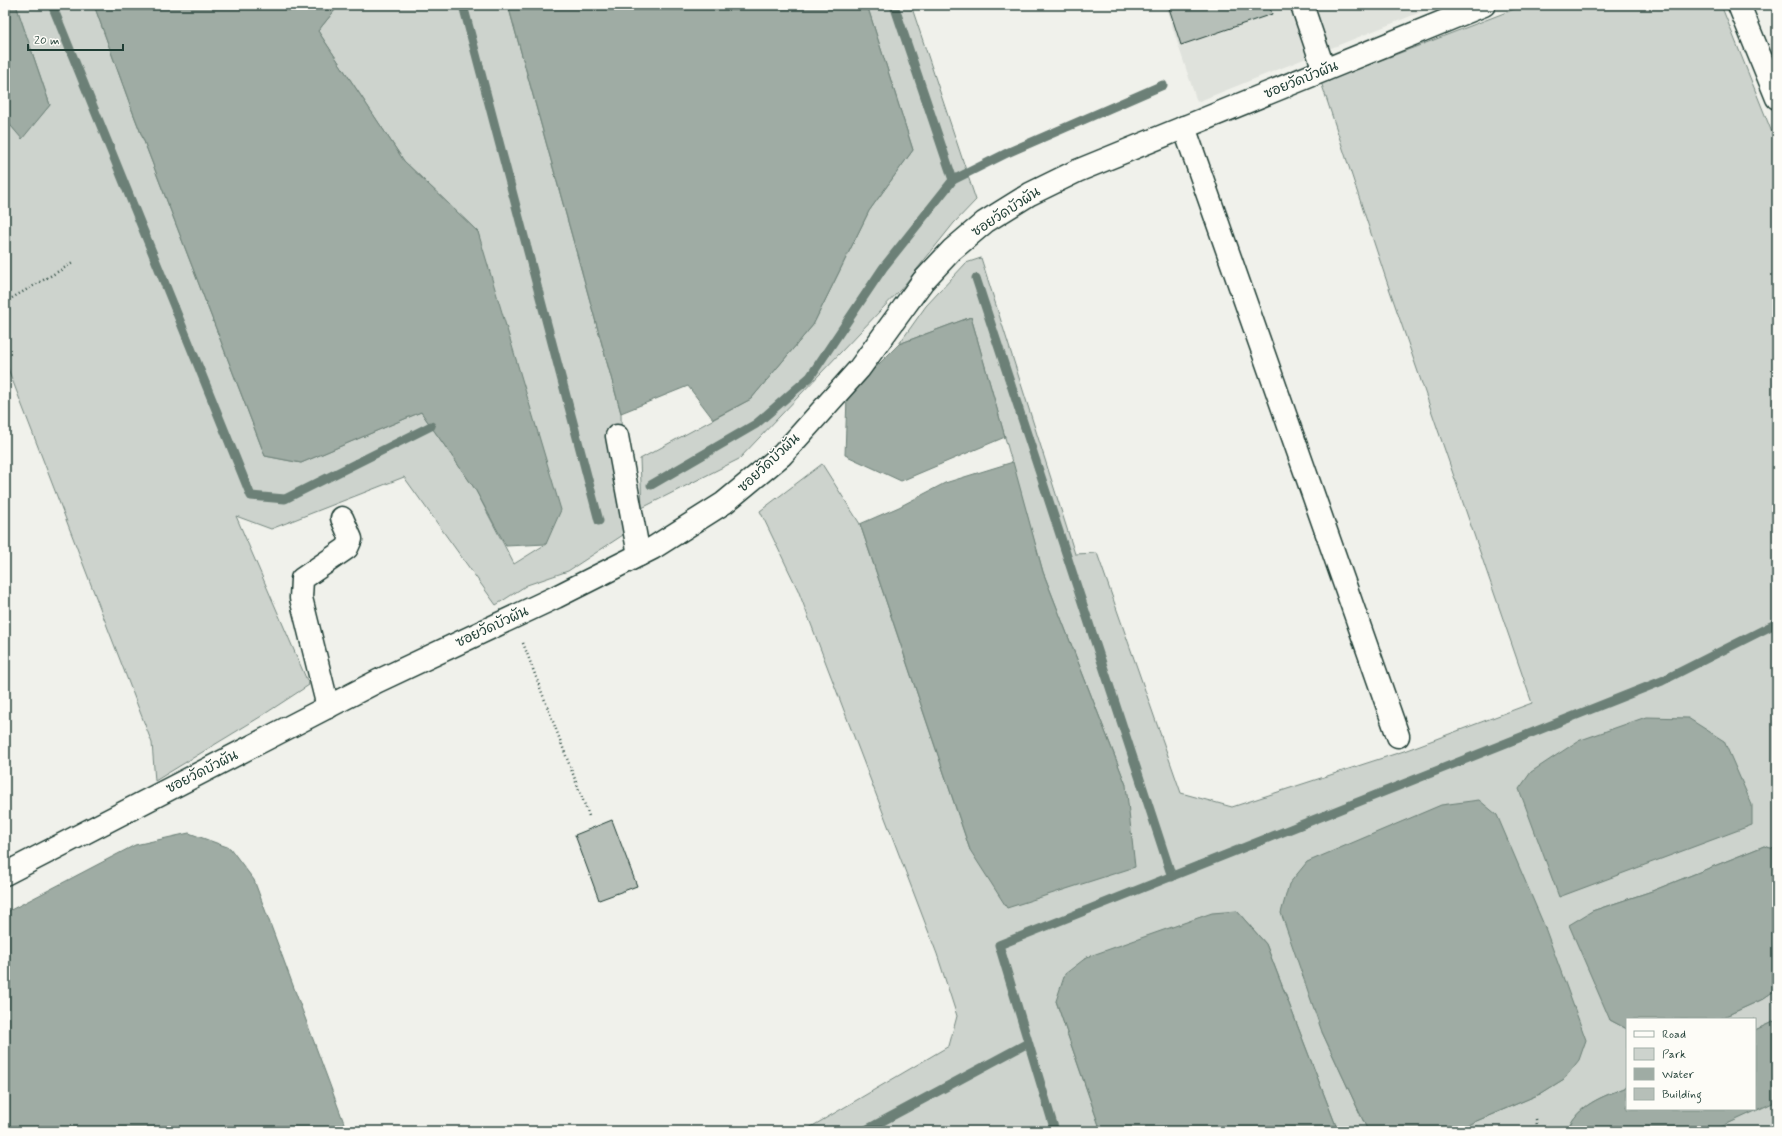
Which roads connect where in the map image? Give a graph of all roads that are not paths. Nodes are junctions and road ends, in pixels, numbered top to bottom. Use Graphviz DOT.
graph roads {
  1 [pos="1302,5"];
  2 [pos="1484,5"];
  3 [pos="1739,5"];
  4 [pos="1324,70"];
  5 [pos="1774,84"];
  6 [pos="1184,127"];
  7 [pos="617,436"];
  8 [pos="342,518"];
  9 [pos="639,555"];
  10 [pos="328,707"];
  11 [pos="1398,736"];
  12 [pos="5,874"];
  1 -- 4 [label="street"];
  2 -- 4 [label="street, ซอยวัดบัวผัน"];
  3 -- 5 [label="street"];
  4 -- 6 [label="street, ซอยวัดบัวผัน"];
  6 -- 9 [label="street, ซอยวัดบัวผัน"];
  6 -- 11 [label="street"];
  7 -- 9 [label="street"];
  8 -- 10 [label="street"];
  9 -- 10 [label="street, ซอยวัดบัวผัน"];
  10 -- 12 [label="street, ซอยวัดบัวผัน"];
}
